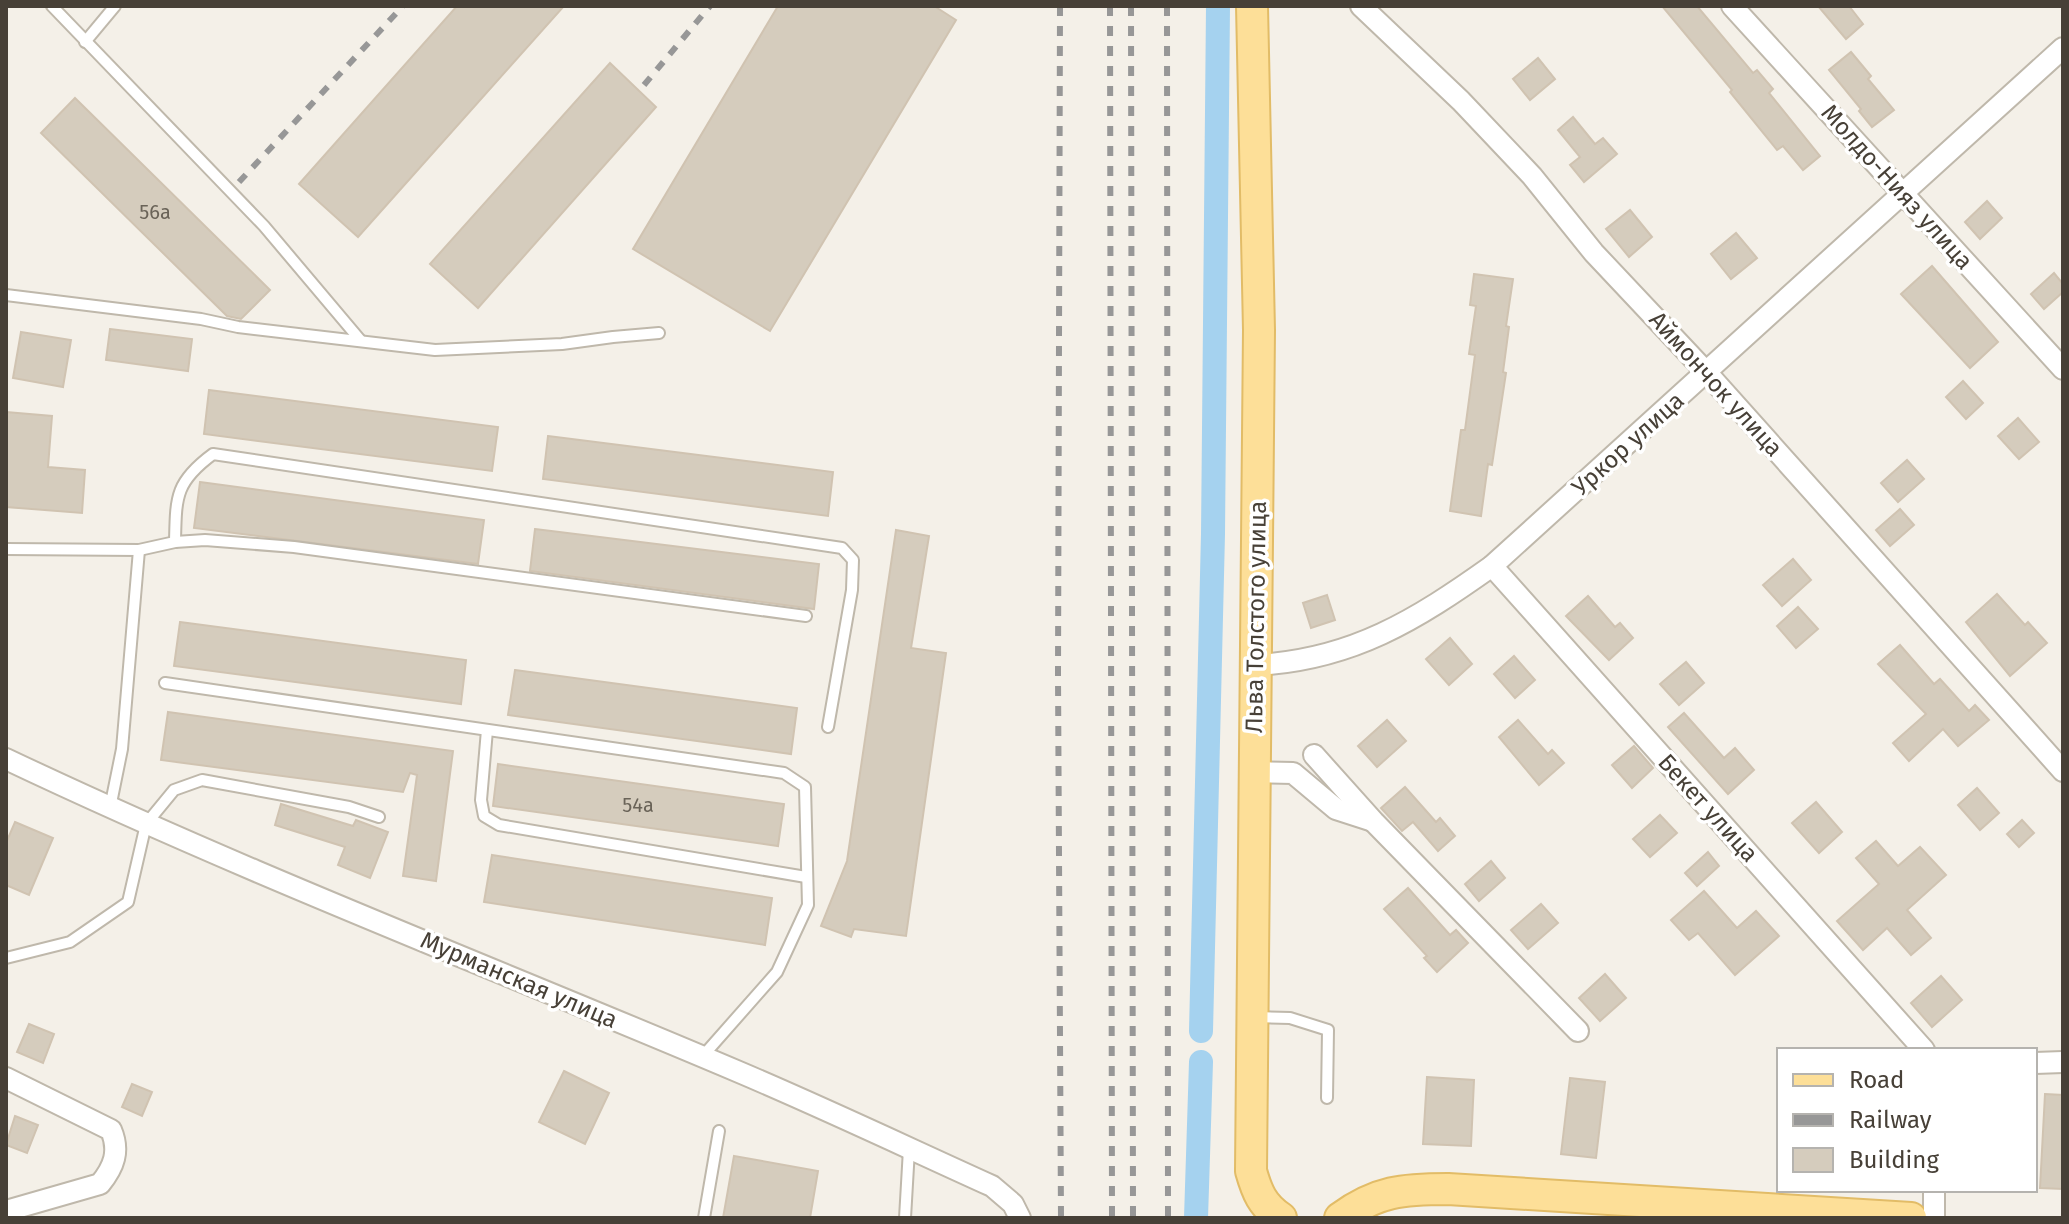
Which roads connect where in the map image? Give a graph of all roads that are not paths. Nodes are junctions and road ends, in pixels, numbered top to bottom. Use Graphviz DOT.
graph roads {
  1 [pos="52,6"];
  2 [pos="115,6"];
  3 [pos="1252,6"];
  4 [pos="1361,6"];
  5 [pos="1732,6"];
  6 [pos="85,42"];
  7 [pos="2063,48"];
  8 [pos="1903,194"];
  9 [pos="6,295"];
  10 [pos="659,333"];
  11 [pos="361,341"];
  12 [pos="2063,369"];
  13 [pos="1707,373"];
  14 [pos="175,542"];
  15 [pos="6,549"];
  16 [pos="139,550"];
  17 [pos="1492,566"];
  18 [pos="806,616"];
  19 [pos="1256,665"];
  20 [pos="165,683"];
  21 [pos="828,727"];
  22 [pos="487,730"];
  23 [pos="1314,755"];
  24 [pos="6,759"];
  25 [pos="2063,771"];
  26 [pos="1255,772"];
  27 [pos="110,808"];
  28 [pos="379,817"];
  29 [pos="1374,822"];
  30 [pos="146,824"];
  31 [pos="806,877"];
  32 [pos="6,958"];
  33 [pos="1252,1017"];
  34 [pos="1578,1031"];
  35 [pos="1922,1048"];
  36 [pos="702,1057"];
  37 [pos="2063,1062"];
  38 [pos="2037,1063"];
  39 [pos="6,1078"];
  40 [pos="1327,1098"];
  41 [pos="719,1131"];
  42 [pos="909,1149"];
  43 [pos="1251,1171"];
  44 [pos="1934,1192"];
  45 [pos="6,1211"];
  46 [pos="1834,1215"];
  47 [pos="704,1218"];
  48 [pos="905,1218"];
  49 [pos="1020,1218"];
  50 [pos="1251,1218"];
  51 [pos="1281,1218"];
  52 [pos="1340,1218"];
  53 [pos="1911,1218"];
  54 [pos="1934,1218"];
  1 -- 6 [label="lane"];
  2 -- 6 [label="lane"];
  3 -- 19 [label="main road, Льва Толстого улица"];
  4 -- 13 [label="street, Аймончок улица"];
  5 -- 8 [label="street, Молдо-Нияз улица"];
  6 -- 11 [label="lane"];
  7 -- 8 [label="street, Уркор улица"];
  8 -- 12 [label="street, Молдо-Нияз улица"];
  8 -- 13 [label="street, Уркор улица"];
  9 -- 11 [label="lane"];
  10 -- 11 [label="lane"];
  13 -- 17 [label="street, Уркор улица"];
  13 -- 25 [label="street, Аймончок улица"];
  14 -- 16 [label="lane"];
  14 -- 18 [label="lane"];
  14 -- 21 [label="lane"];
  15 -- 16 [label="lane"];
  16 -- 27 [label="lane"];
  17 -- 19 [label="street, Уркор улица"];
  17 -- 35 [label="street, Бекет улица"];
  19 -- 26 [label="main road, Льва Толстого улица"];
  20 -- 22 [label="lane"];
  22 -- 31 [label="lane"];
  22 -- 31 [label="lane"];
  23 -- 29 [label="street"];
  24 -- 27 [label="street, Мурманская улица"];
  26 -- 29 [label="street"];
  26 -- 33 [label="main road, Льва Толстого улица"];
  27 -- 30 [label="street, Мурманская улица"];
  28 -- 30 [label="lane"];
  29 -- 34 [label="street"];
  30 -- 32 [label="lane"];
  30 -- 36 [label="street, Мурманская улица"];
  31 -- 36 [label="lane"];
  33 -- 40 [label="lane"];
  33 -- 43 [label="main road, Льва Толстого улица"];
  36 -- 42 [label="street, Мурманская улица"];
  37 -- 38 [label="street"];
  39 -- 45 [label="street"];
  41 -- 47 [label="lane"];
  42 -- 48 [label="lane"];
  42 -- 49 [label="street, Мурманская улица"];
  43 -- 50 [label="main road"];
  43 -- 51 [label="main road, Льва Толстого улица"];
  44 -- 54 [label="street"];
  46 -- 52 [label="main road"];
  46 -- 53 [label="main road"];
}
